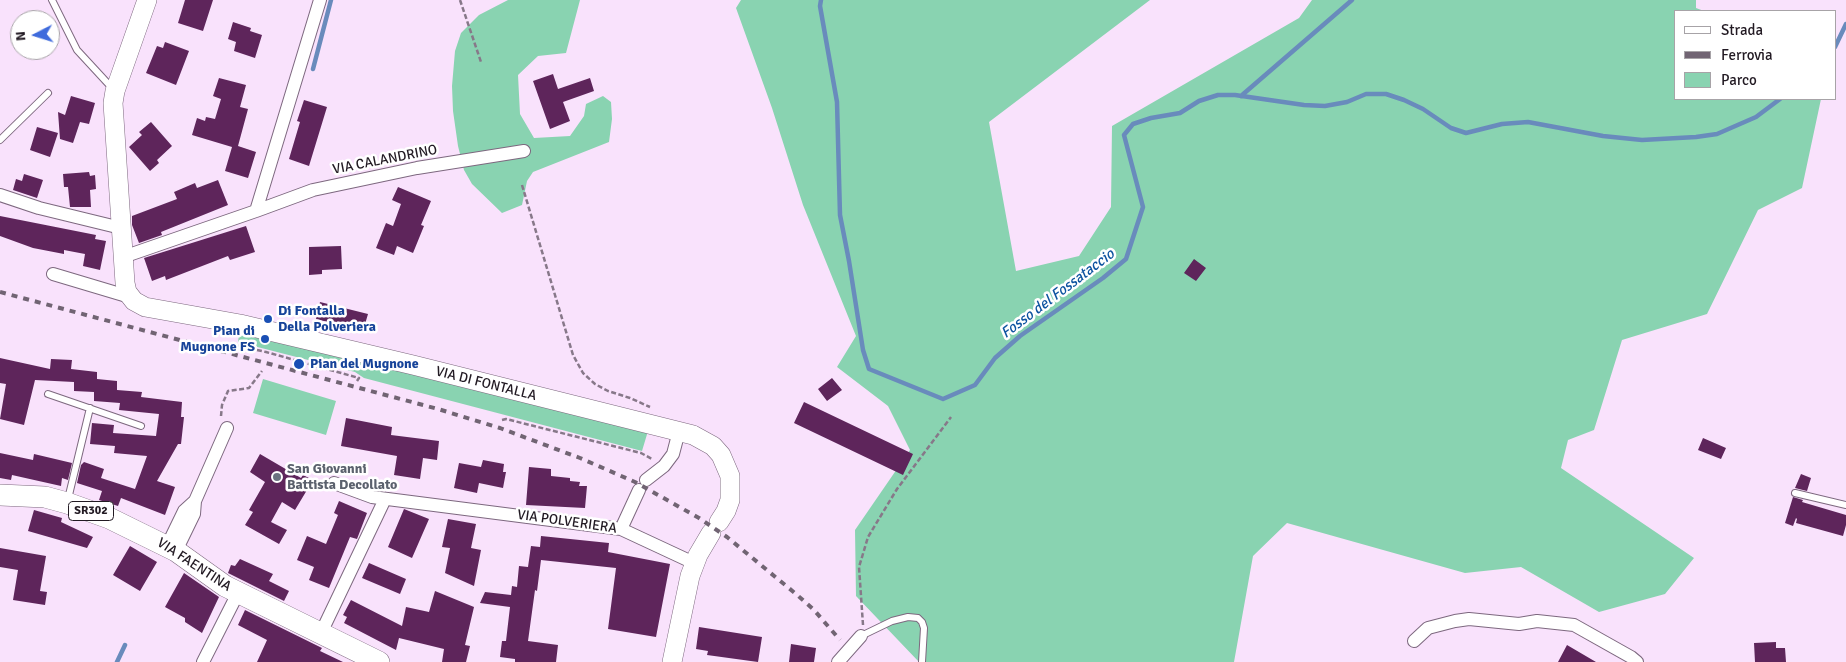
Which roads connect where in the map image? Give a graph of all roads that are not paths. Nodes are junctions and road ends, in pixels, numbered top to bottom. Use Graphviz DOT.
graph roads {
  1 [pos="52,0"];
  2 [pos="147,0"];
  3 [pos="320,0"];
  4 [pos="115,91"];
  5 [pos="48,93"];
  6 [pos="0,140"];
  7 [pos="524,151"];
  8 [pos="0,195"];
  9 [pos="256,211"];
  10 [pos="121,228"];
  11 [pos="123,257"];
  12 [pos="53,274"];
  13 [pos="130,297"];
  14 [pos="48,394"];
  15 [pos="90,408"];
  16 [pos="141,426"];
  17 [pos="227,428"];
  18 [pos="679,431"];
  19 [pos="334,483"];
  20 [pos="1795,493"];
  21 [pos="0,495"];
  22 [pos="385,499"];
  23 [pos="67,503"];
  24 [pos="1846,505"];
  25 [pos="621,529"];
  26 [pos="171,548"];
  27 [pos="694,564"];
  28 [pos="238,593"];
  29 [pos="321,633"];
  30 [pos="861,636"];
  31 [pos="1414,641"];
  32 [pos="203,662"];
  33 [pos="379,662"];
  34 [pos="672,662"];
  35 [pos="838,662"];
  36 [pos="922,662"];
  37 [pos="1637,662"];
  1 -- 4 [label="lane"];
  2 -- 4 [label="street"];
  3 -- 9 [label="street"];
  4 -- 10 [label="street"];
  5 -- 6 [label="lane"];
  7 -- 9 [label="street, VIA CALANDRINO"];
  8 -- 10 [label="street"];
  9 -- 11 [label="street, VIA CALANDRINO"];
  10 -- 11 [label="street"];
  11 -- 13 [label="street"];
  12 -- 13 [label="street"];
  13 -- 18 [label="street, VIA DI FONTALLA"];
  14 -- 15 [label="lane"];
  15 -- 16 [label="lane"];
  15 -- 23 [label="lane"];
  17 -- 26 [label="street"];
  18 -- 25 [label="street"];
  18 -- 27 [label="street, VIA DI FONTALLA"];
  19 -- 22 [label="street, VIA POLVERIERA"];
  20 -- 24 [label="lane"];
  21 -- 23 [label="main road, VIA FAENTINA / SR302"];
  22 -- 25 [label="street, VIA POLVERIERA"];
  22 -- 29 [label="street"];
  23 -- 26 [label="main road, VIA FAENTINA / SR302"];
  25 -- 27 [label="street, VIA POLVERIERA"];
  26 -- 28 [label="main road, VIA FAENTINA / SR302"];
  27 -- 34 [label="street"];
  28 -- 29 [label="main road, VIA FAENTINA / SR302"];
  28 -- 32 [label="street"];
  29 -- 33 [label="main road, VIA FAENTINA / SR302"];
  30 -- 35 [label="street"];
  30 -- 36 [label="lane"];
  31 -- 37 [label="street"];
}
